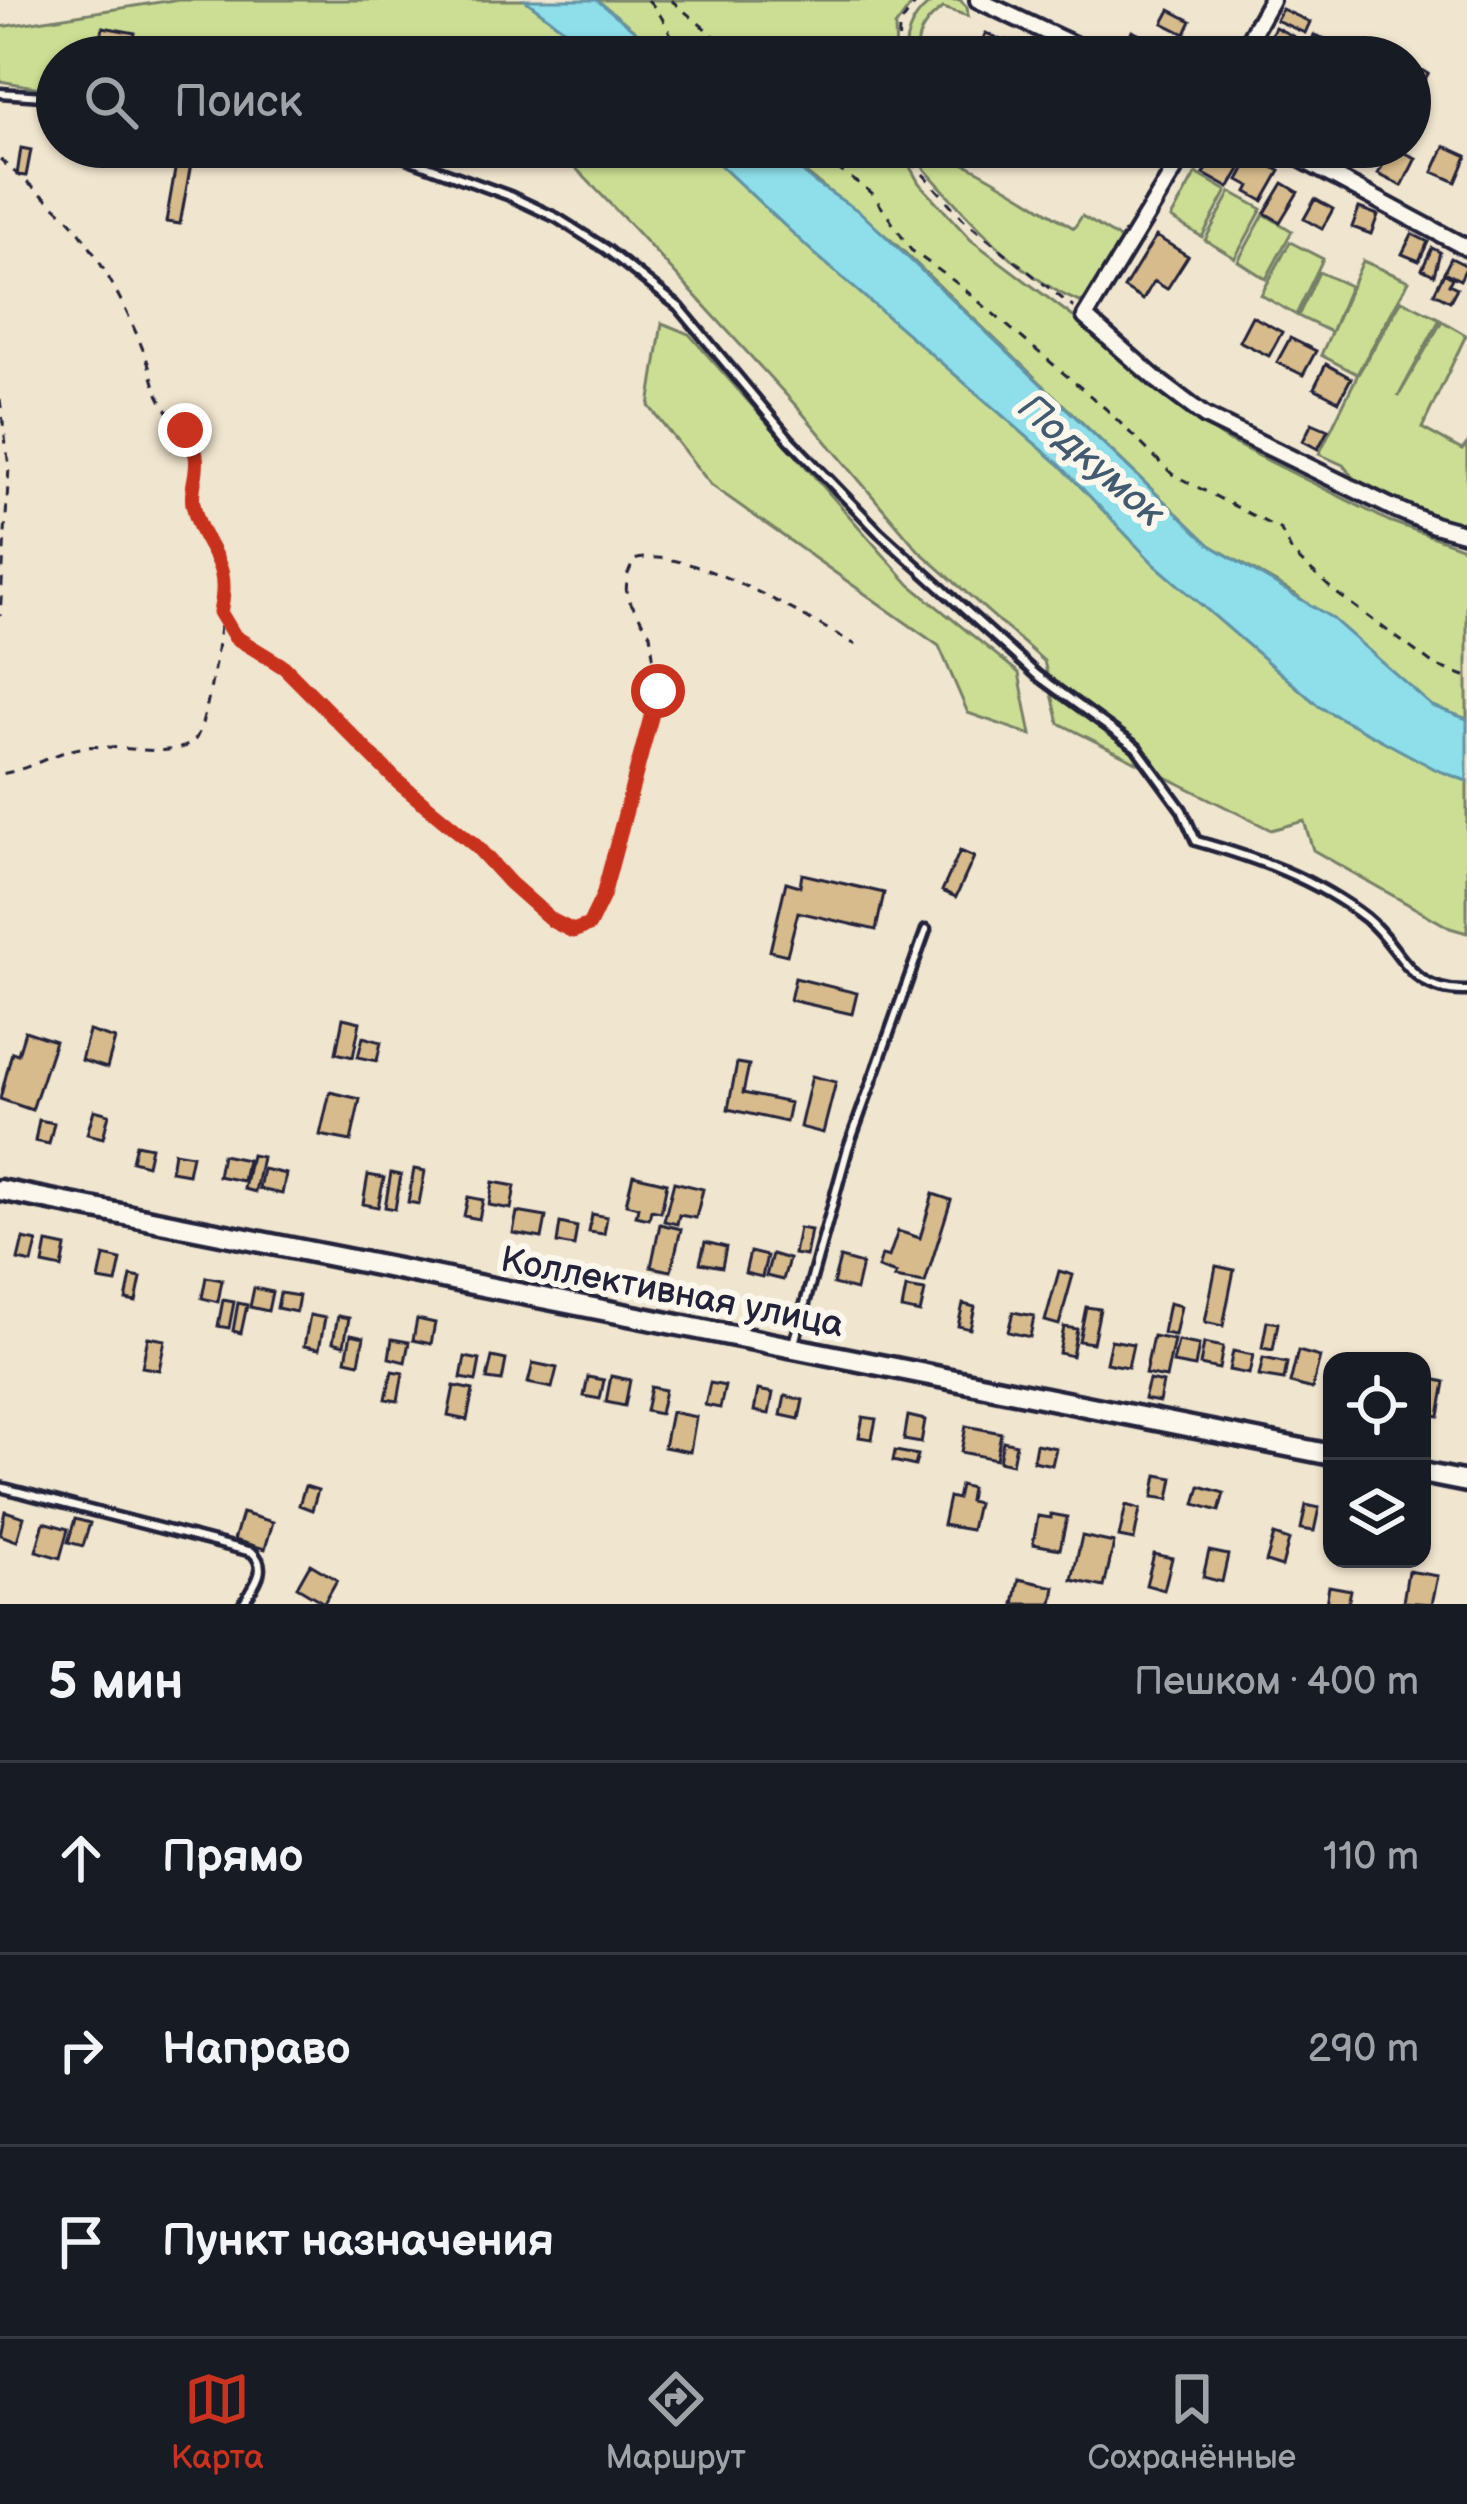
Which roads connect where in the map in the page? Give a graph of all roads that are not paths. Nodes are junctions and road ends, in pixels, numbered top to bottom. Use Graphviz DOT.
graph roads {
  1 [pos="978,0"];
  2 [pos="1270,0"];
  3 [pos="1055,36"];
  4 [pos="1250,36"];
  5 [pos="0,93"];
  6 [pos="36,96"];
  7 [pos="432,168"];
  8 [pos="1175,168"];
  9 [pos="1319,168"];
  10 [pos="1467,248"];
  11 [pos="1467,534"];
  12 [pos="926,929"];
  13 [pos="1467,991"];
  14 [pos="0,1190"];
  15 [pos="792,1350"];
  16 [pos="1323,1453"];
  17 [pos="1431,1475"];
  18 [pos="1467,1482"];
  19 [pos="0,1487"];
  20 [pos="243,1604"];
  1 -- 3 [label="street"];
  2 -- 4 [label="street"];
  5 -- 6 [label="lane"];
  7 -- 13 [label="lane"];
  8 -- 11 [label="street"];
  9 -- 10 [label="street"];
  12 -- 15 [label="lane"];
  14 -- 15 [label="street, Коллективная улица"];
  15 -- 16 [label="street, Коллективная улица"];
  17 -- 18 [label="street"];
  19 -- 20 [label="lane"];
}
